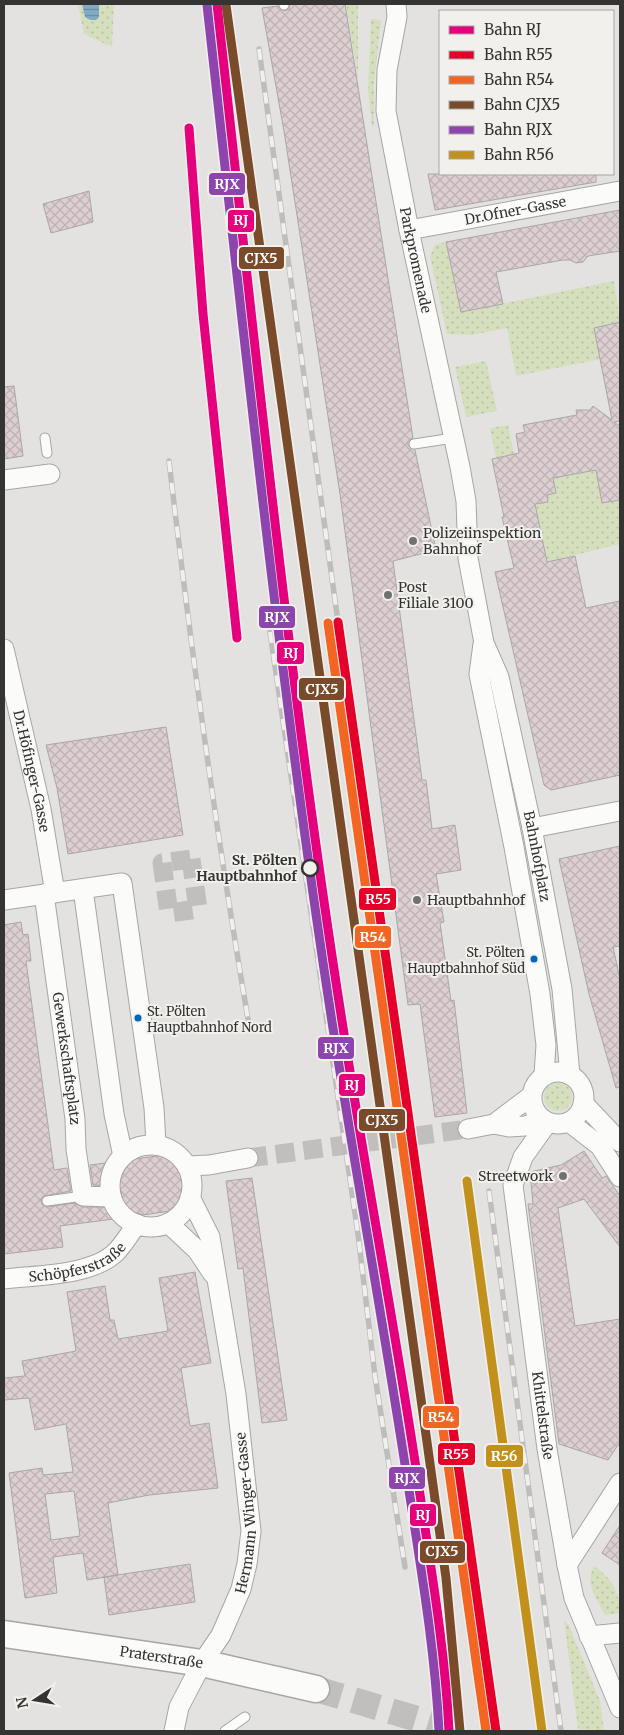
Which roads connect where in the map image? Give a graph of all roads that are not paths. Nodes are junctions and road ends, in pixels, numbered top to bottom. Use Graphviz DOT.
graph roads {
  1 [pos="400,8"];
  2 [pos="620,191"];
  3 [pos="409,230"];
  4 [pos="45,438"];
  5 [pos="453,438"];
  6 [pos="414,444"];
  7 [pos="47,453"];
  8 [pos="50,474"];
  9 [pos="4,480"];
  10 [pos="466,501"];
  11 [pos="484,642"];
  12 [pos="4,649"];
  13 [pos="620,811"];
  14 [pos="532,828"];
  15 [pos="84,889"];
  16 [pos="50,894"];
  17 [pos="4,900"];
  18 [pos="570,1074"];
  19 [pos="544,1075"];
  20 [pos="531,1096"];
  21 [pos="584,1103"];
  22 [pos="546,1121"];
  23 [pos="569,1122"];
  24 [pos="494,1124"];
  25 [pos="468,1128"];
  26 [pos="620,1142"];
  27 [pos="156,1145"];
  28 [pos="123,1156"];
  29 [pos="248,1158"];
  30 [pos="187,1166"];
  31 [pos="620,1177"];
  32 [pos="84,1196"];
  33 [pos="112,1197"];
  34 [pos="190,1197"];
  35 [pos="47,1201"];
  36 [pos="168,1223"];
  37 [pos="137,1224"];
  38 [pos="4,1279"];
  39 [pos="217,1281"];
  40 [pos="620,1483"];
  41 [pos="566,1565"];
  42 [pos="620,1633"];
  43 [pos="4,1634"];
  44 [pos="589,1636"];
  45 [pos="202,1663"];
  46 [pos="316,1689"];
  47 [pos="620,1708"];
  48 [pos="245,1717"];
  49 [pos="174,1731"];
  50 [pos="225,1731"];
  1 -- 3 [label="street, Parkpromenade"];
  2 -- 3 [label="street, Dr.Ofner-Gasse"];
  3 -- 5 [label="street, Parkpromenade"];
  4 -- 7 [label="lane"];
  5 -- 6 [label="lane"];
  5 -- 10 [label="street, Parkpromenade"];
  8 -- 9 [label="street"];
  10 -- 11 [label="street, Bahnhofplatz"];
  11 -- 14 [label="street, Bahnhofplatz"];
  11 -- 19 [label="street, Bahnhofplatz"];
  12 -- 16 [label="street, Dr.Höfinger-Gasse"];
  13 -- 14 [label="street"];
  14 -- 18 [label="street, Bahnhofplatz"];
  15 -- 16 [label="street"];
  15 -- 27 [label="street"];
  15 -- 28 [label="street"];
  16 -- 17 [label="street"];
  16 -- 32 [label="street, Gewerkschaftsplatz"];
  18 -- 19 [label="street"];
  18 -- 21 [label="street"];
  19 -- 20 [label="street"];
  20 -- 22 [label="street"];
  20 -- 24 [label="street"];
  21 -- 23 [label="street"];
  21 -- 26 [label="street"];
  22 -- 23 [label="street"];
  22 -- 24 [label="street"];
  22 -- 41 [label="street, Khittelstraße"];
  23 -- 31 [label="street"];
  24 -- 25 [label="street"];
  27 -- 28 [label="street"];
  27 -- 30 [label="street"];
  28 -- 33 [label="street"];
  29 -- 30 [label="street"];
  30 -- 34 [label="street"];
  32 -- 33 [label="street"];
  32 -- 35 [label="lane"];
  33 -- 37 [label="street"];
  34 -- 36 [label="street"];
  34 -- 39 [label="street, Hermann Winger-Gasse"];
  36 -- 37 [label="street"];
  36 -- 39 [label="street, Hermann Winger-Gasse"];
  37 -- 38 [label="street, Schöpferstraße"];
  39 -- 45 [label="street, Hermann Winger-Gasse"];
  40 -- 41 [label="street"];
  41 -- 44 [label="street, Khittelstraße"];
  42 -- 44 [label="street"];
  43 -- 45 [label="main road, Praterstraße"];
  44 -- 47 [label="street, Khittelstraße"];
  45 -- 46 [label="main road, Praterstraße"];
  45 -- 49 [label="street, Hermann Winger-Gasse"];
  48 -- 50 [label="lane"];
}
